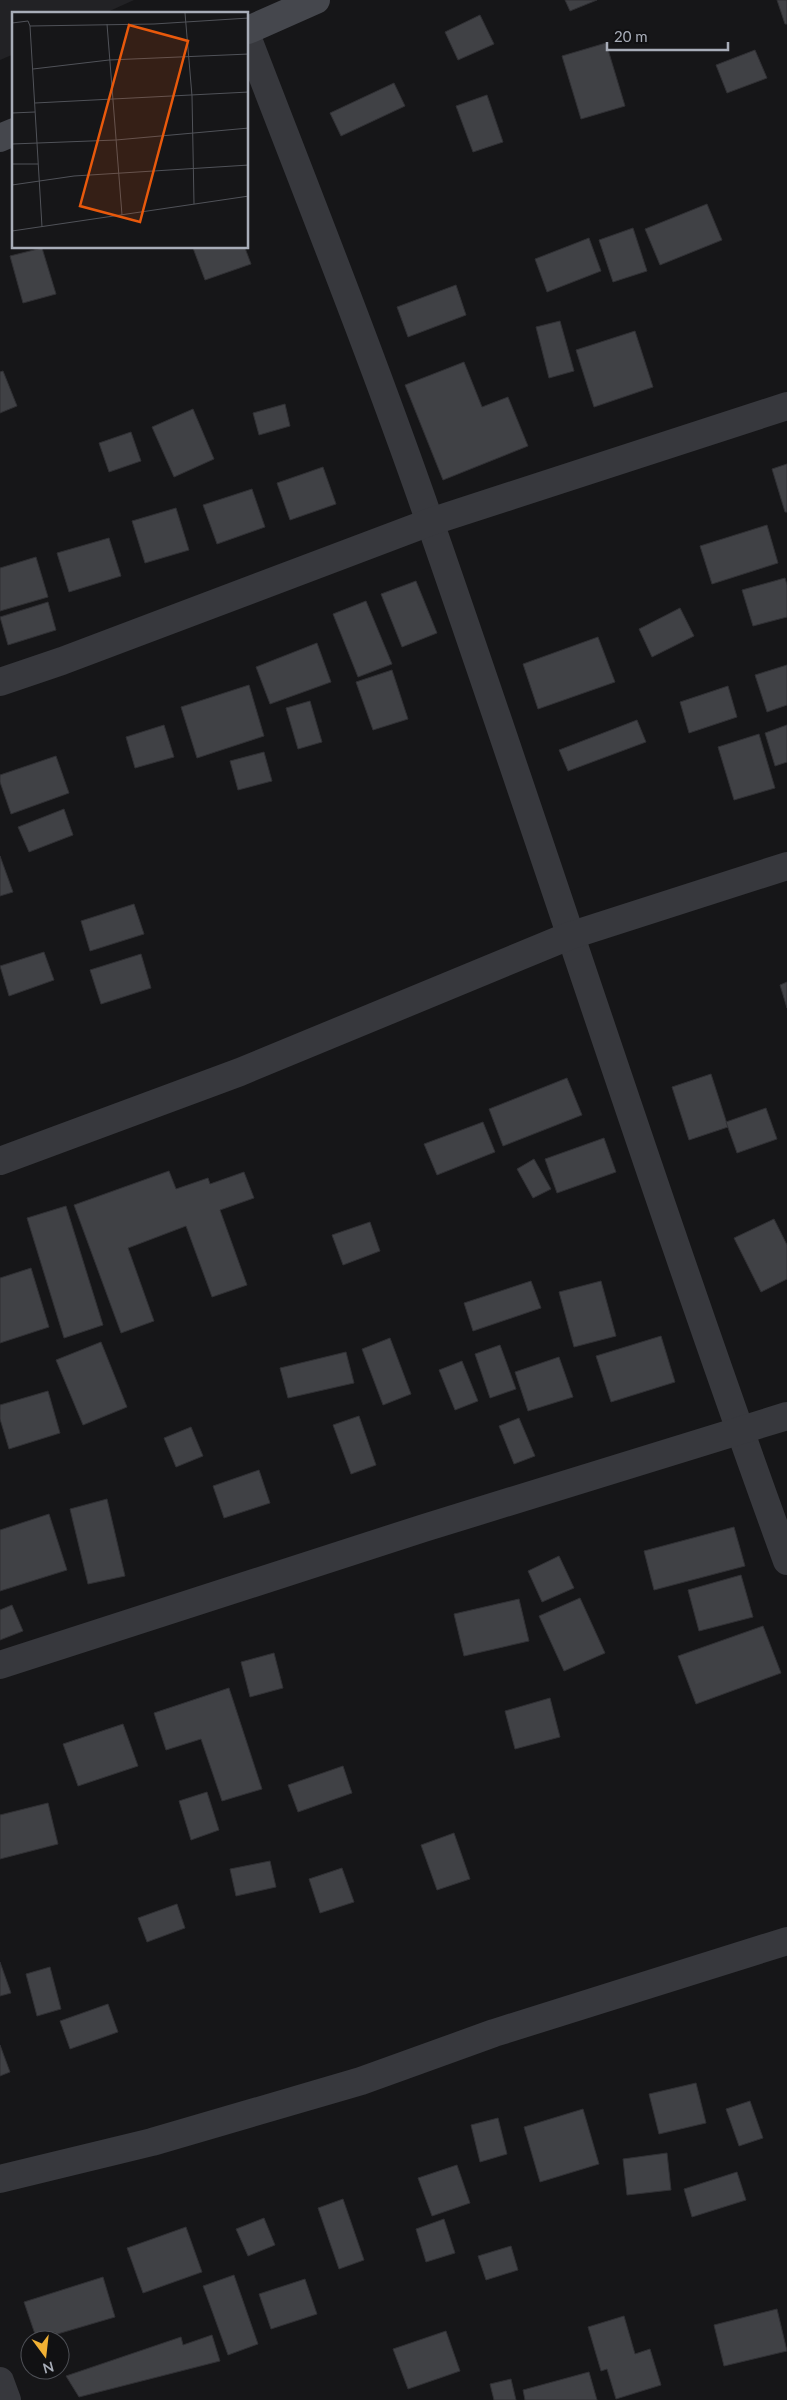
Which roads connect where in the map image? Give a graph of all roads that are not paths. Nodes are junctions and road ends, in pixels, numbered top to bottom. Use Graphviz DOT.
graph roads {
  1 [pos="316,0"];
  2 [pos="249,30"];
  3 [pos="249,42"];
  4 [pos="12,133"];
  5 [pos="0,138"];
  6 [pos="787,406"];
  7 [pos="430,522"];
  8 [pos="0,682"];
  9 [pos="787,866"];
  10 [pos="570,936"];
  11 [pos="0,1161"];
  12 [pos="787,1416"];
  13 [pos="740,1431"];
  14 [pos="787,1561"];
  15 [pos="0,1665"];
  16 [pos="787,1941"];
  17 [pos="0,2179"];
  18 [pos="0,2381"];
  19 [pos="7,2400"];
  1 -- 2 [label="street"];
  3 -- 7 [label="street"];
  4 -- 5 [label="street"];
  6 -- 7 [label="street"];
  7 -- 8 [label="street"];
  7 -- 10 [label="street"];
  9 -- 10 [label="street"];
  10 -- 11 [label="street"];
  10 -- 13 [label="street"];
  12 -- 13 [label="street"];
  13 -- 14 [label="street"];
  13 -- 15 [label="street"];
  16 -- 17 [label="street"];
  18 -- 19 [label="street"];
}
